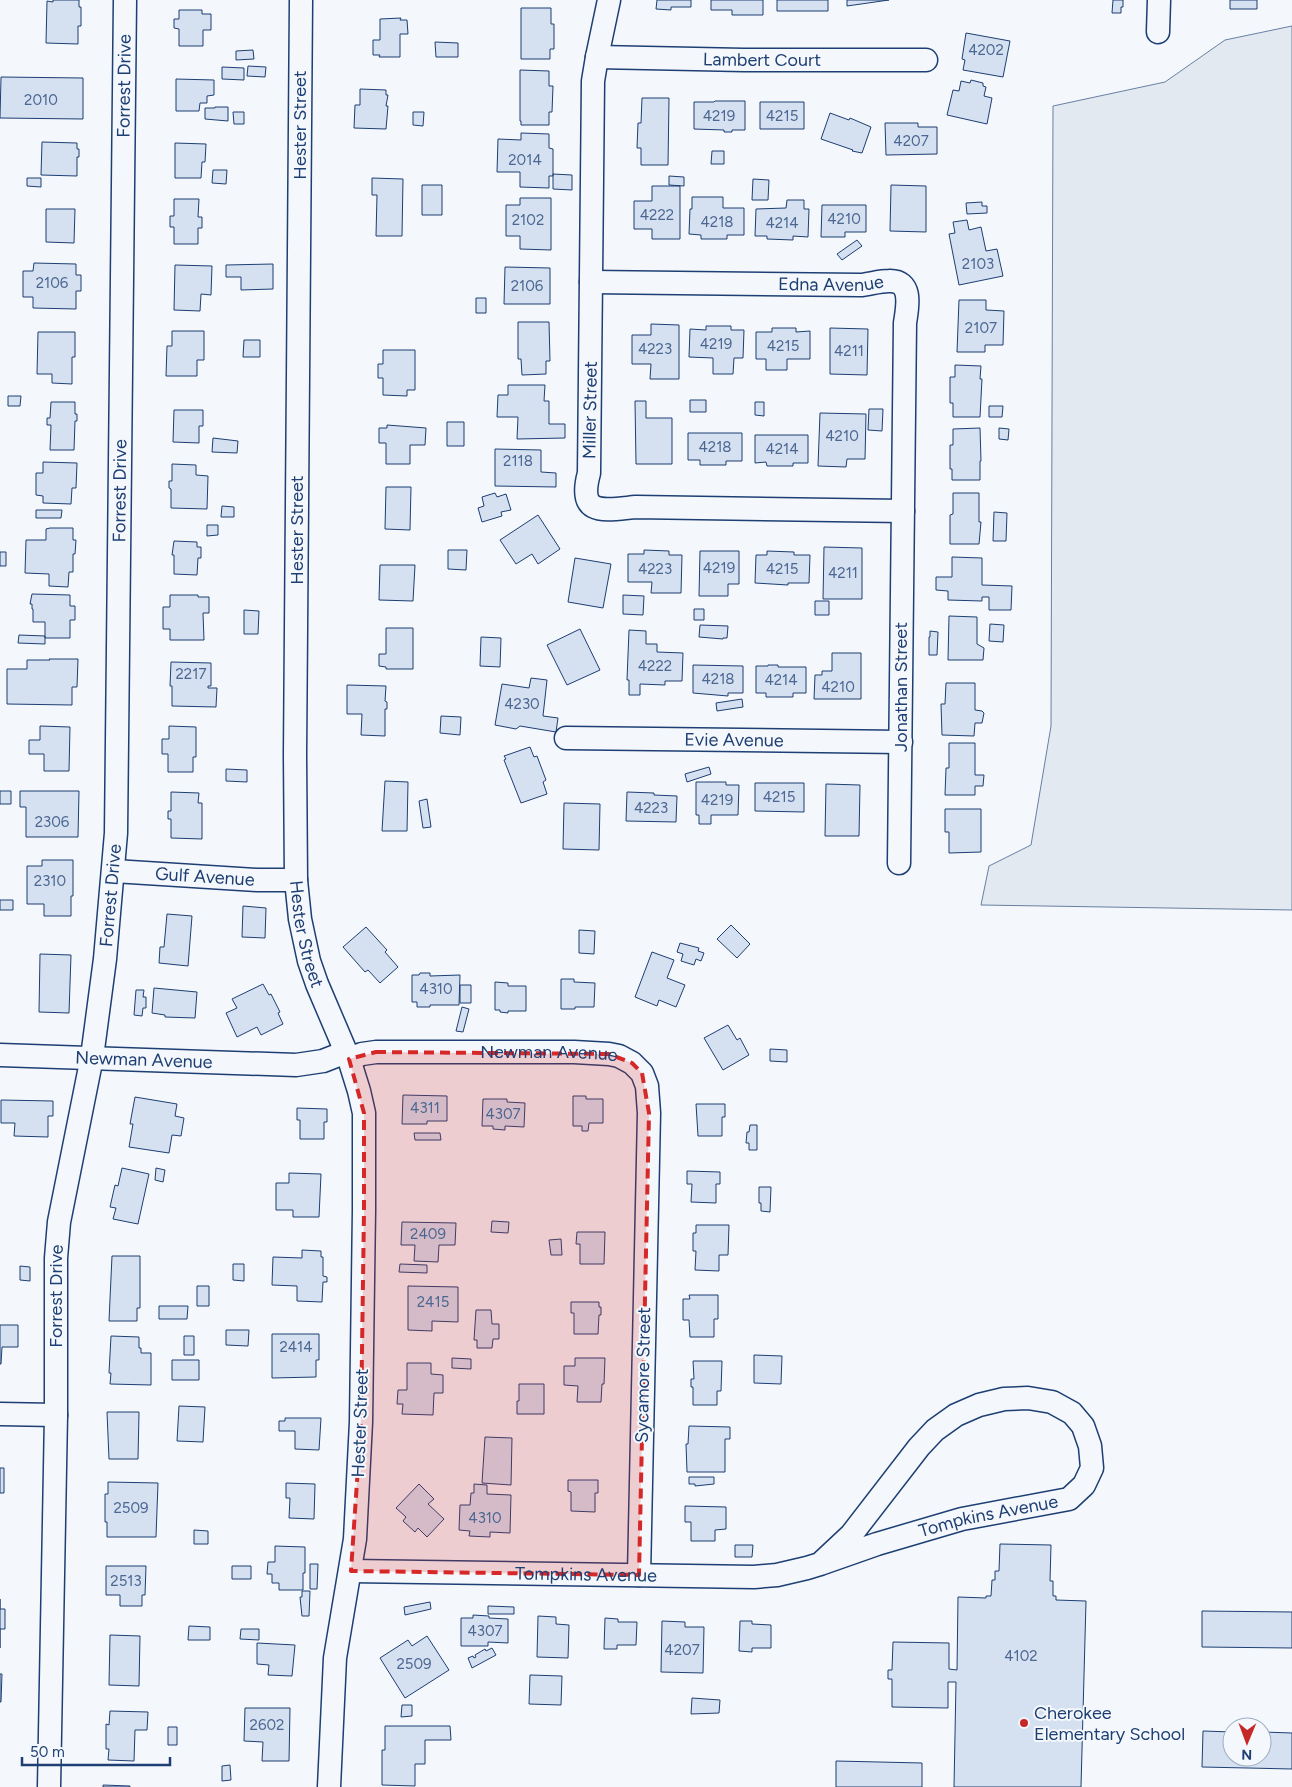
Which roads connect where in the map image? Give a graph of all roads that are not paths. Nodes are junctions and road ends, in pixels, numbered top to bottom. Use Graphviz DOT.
graph roads {
  1 [pos="125,0"];
  2 [pos="301,0"];
  3 [pos="609,0"];
  4 [pos="1159,0"];
  5 [pos="1158,32"];
  6 [pos="597,57"];
  7 [pos="926,60"];
  8 [pos="591,282"];
  9 [pos="902,510"];
  10 [pos="566,738"];
  11 [pos="901,742"];
  12 [pos="899,863"];
  13 [pos="114,871"];
  14 [pos="296,880"];
  15 [pos="0,1055"];
  16 [pos="347,1056"];
  17 [pos="92,1057"];
  18 [pos="648,1175"];
  19 [pos="0,1414"];
  20 [pos="56,1415"];
  21 [pos="820,1564"];
  22 [pos="351,1571"];
  23 [pos="639,1575"];
  24 [pos="49,1787"];
  25 [pos="329,1787"];
  1 -- 13 [label="street, Forrest Drive"];
  2 -- 14 [label="street, Hester Street"];
  3 -- 6 [label="street, Miller Street"];
  4 -- 5 [label="street"];
  6 -- 7 [label="street, Lambert Court"];
  6 -- 8 [label="street, Miller Street"];
  8 -- 9 [label="street, Miller Street"];
  8 -- 9 [label="street, Edna Avenue"];
  9 -- 11 [label="street, Jonathan Street"];
  10 -- 11 [label="street, Evie Avenue"];
  11 -- 12 [label="street, Jonathan Street"];
  13 -- 14 [label="street, Gulf Avenue"];
  13 -- 17 [label="street, Forrest Drive"];
  14 -- 16 [label="street, Hester Street"];
  15 -- 17 [label="street, Newman Avenue"];
  16 -- 17 [label="street, Newman Avenue"];
  16 -- 18 [label="street, Newman Avenue"];
  16 -- 22 [label="street, Hester Street"];
  17 -- 20 [label="street, Forrest Drive"];
  18 -- 23 [label="street, Sycamore Street"];
  19 -- 20 [label="street"];
  20 -- 24 [label="street, Forrest Drive"];
  21 -- 21 [label="street, Tompkins Avenue"];
  21 -- 23 [label="street, Tompkins Avenue"];
  22 -- 23 [label="street, Tompkins Avenue"];
  22 -- 25 [label="street, Hester Street"];
}
